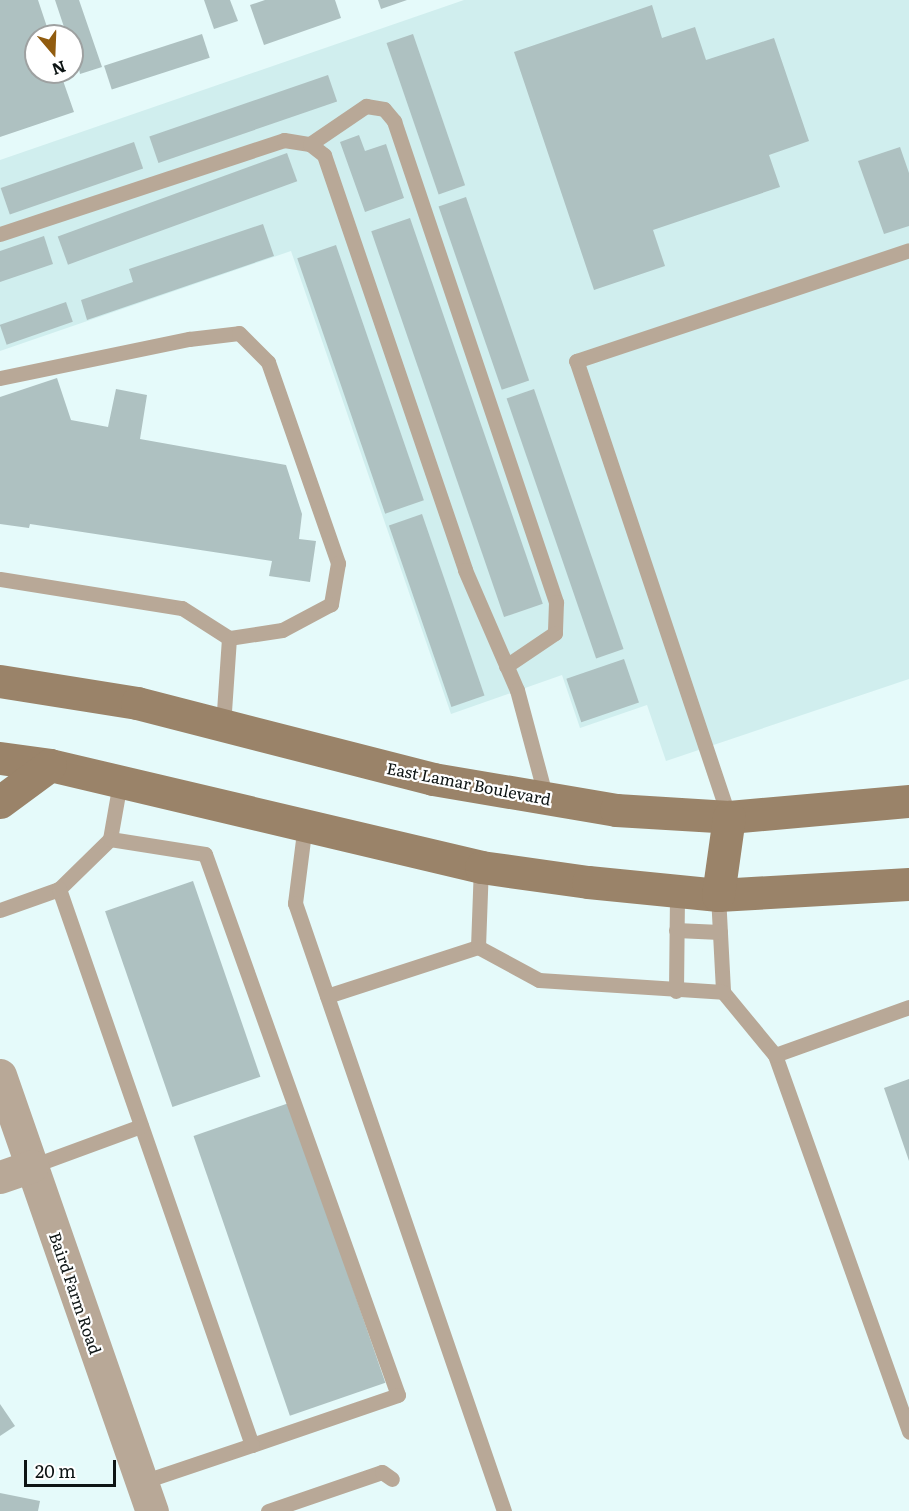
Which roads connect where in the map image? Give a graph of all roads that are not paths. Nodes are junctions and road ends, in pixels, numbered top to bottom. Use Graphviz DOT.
graph roads {
  1 [pos="310,144"];
  2 [pos="0,234"];
  3 [pos="909,250"];
  4 [pos="0,378"];
  5 [pos="0,579"];
  6 [pos="229,638"];
  7 [pos="506,666"];
  8 [pos="0,681"];
  9 [pos="224,725"];
  10 [pos="0,758"];
  11 [pos="50,765"];
  12 [pos="120,782"];
  13 [pos="546,798"];
  14 [pos="909,801"];
  15 [pos="0,802"];
  16 [pos="729,817"];
  17 [pos="305,824"];
  18 [pos="110,839"];
  19 [pos="482,867"];
  20 [pos="909,884"];
  21 [pos="59,889"];
  22 [pos="677,891"];
  23 [pos="718,895"];
  24 [pos="0,910"];
  25 [pos="676,930"];
  26 [pos="720,932"];
  27 [pos="478,947"];
  28 [pos="676,991"];
  29 [pos="723,992"];
  30 [pos="327,996"];
  31 [pos="909,1007"];
  32 [pos="775,1055"];
  33 [pos="0,1075"];
  34 [pos="141,1126"];
  35 [pos="32,1166"];
  36 [pos="0,1177"];
  37 [pos="909,1432"];
  38 [pos="252,1445"];
  39 [pos="392,1479"];
  40 [pos="147,1497"];
  41 [pos="268,1511"];
  42 [pos="504,1511"];
  1 -- 2 [label="lane"];
  1 -- 7 [label="lane"];
  1 -- 7 [label="lane"];
  3 -- 16 [label="lane"];
  4 -- 6 [label="lane"];
  5 -- 6 [label="lane"];
  6 -- 9 [label="lane"];
  7 -- 13 [label="lane"];
  8 -- 9 [label="main road, East Lamar Boulevard"];
  9 -- 13 [label="main road, East Lamar Boulevard"];
  10 -- 11 [label="main road"];
  11 -- 12 [label="main road"];
  11 -- 15 [label="main road"];
  12 -- 17 [label="main road"];
  12 -- 18 [label="lane"];
  13 -- 16 [label="main road, East Lamar Boulevard"];
  14 -- 16 [label="main road, East Lamar Boulevard"];
  16 -- 23 [label="main road"];
  17 -- 19 [label="main road"];
  17 -- 30 [label="lane"];
  18 -- 21 [label="lane"];
  18 -- 38 [label="lane"];
  19 -- 22 [label="main road"];
  19 -- 27 [label="lane"];
  20 -- 23 [label="main road"];
  21 -- 24 [label="lane"];
  21 -- 34 [label="lane"];
  22 -- 23 [label="main road"];
  22 -- 25 [label="lane"];
  23 -- 26 [label="lane"];
  25 -- 26 [label="lane"];
  25 -- 28 [label="lane"];
  26 -- 29 [label="lane"];
  27 -- 28 [label="lane"];
  27 -- 30 [label="lane"];
  28 -- 29 [label="lane"];
  29 -- 32 [label="lane"];
  30 -- 42 [label="lane"];
  31 -- 32 [label="lane"];
  32 -- 37 [label="lane"];
  33 -- 35 [label="street, Baird Farm Road"];
  34 -- 35 [label="lane"];
  34 -- 38 [label="lane"];
  35 -- 36 [label="street"];
  35 -- 40 [label="street, Baird Farm Road"];
  38 -- 40 [label="lane"];
  39 -- 41 [label="lane"];
}
